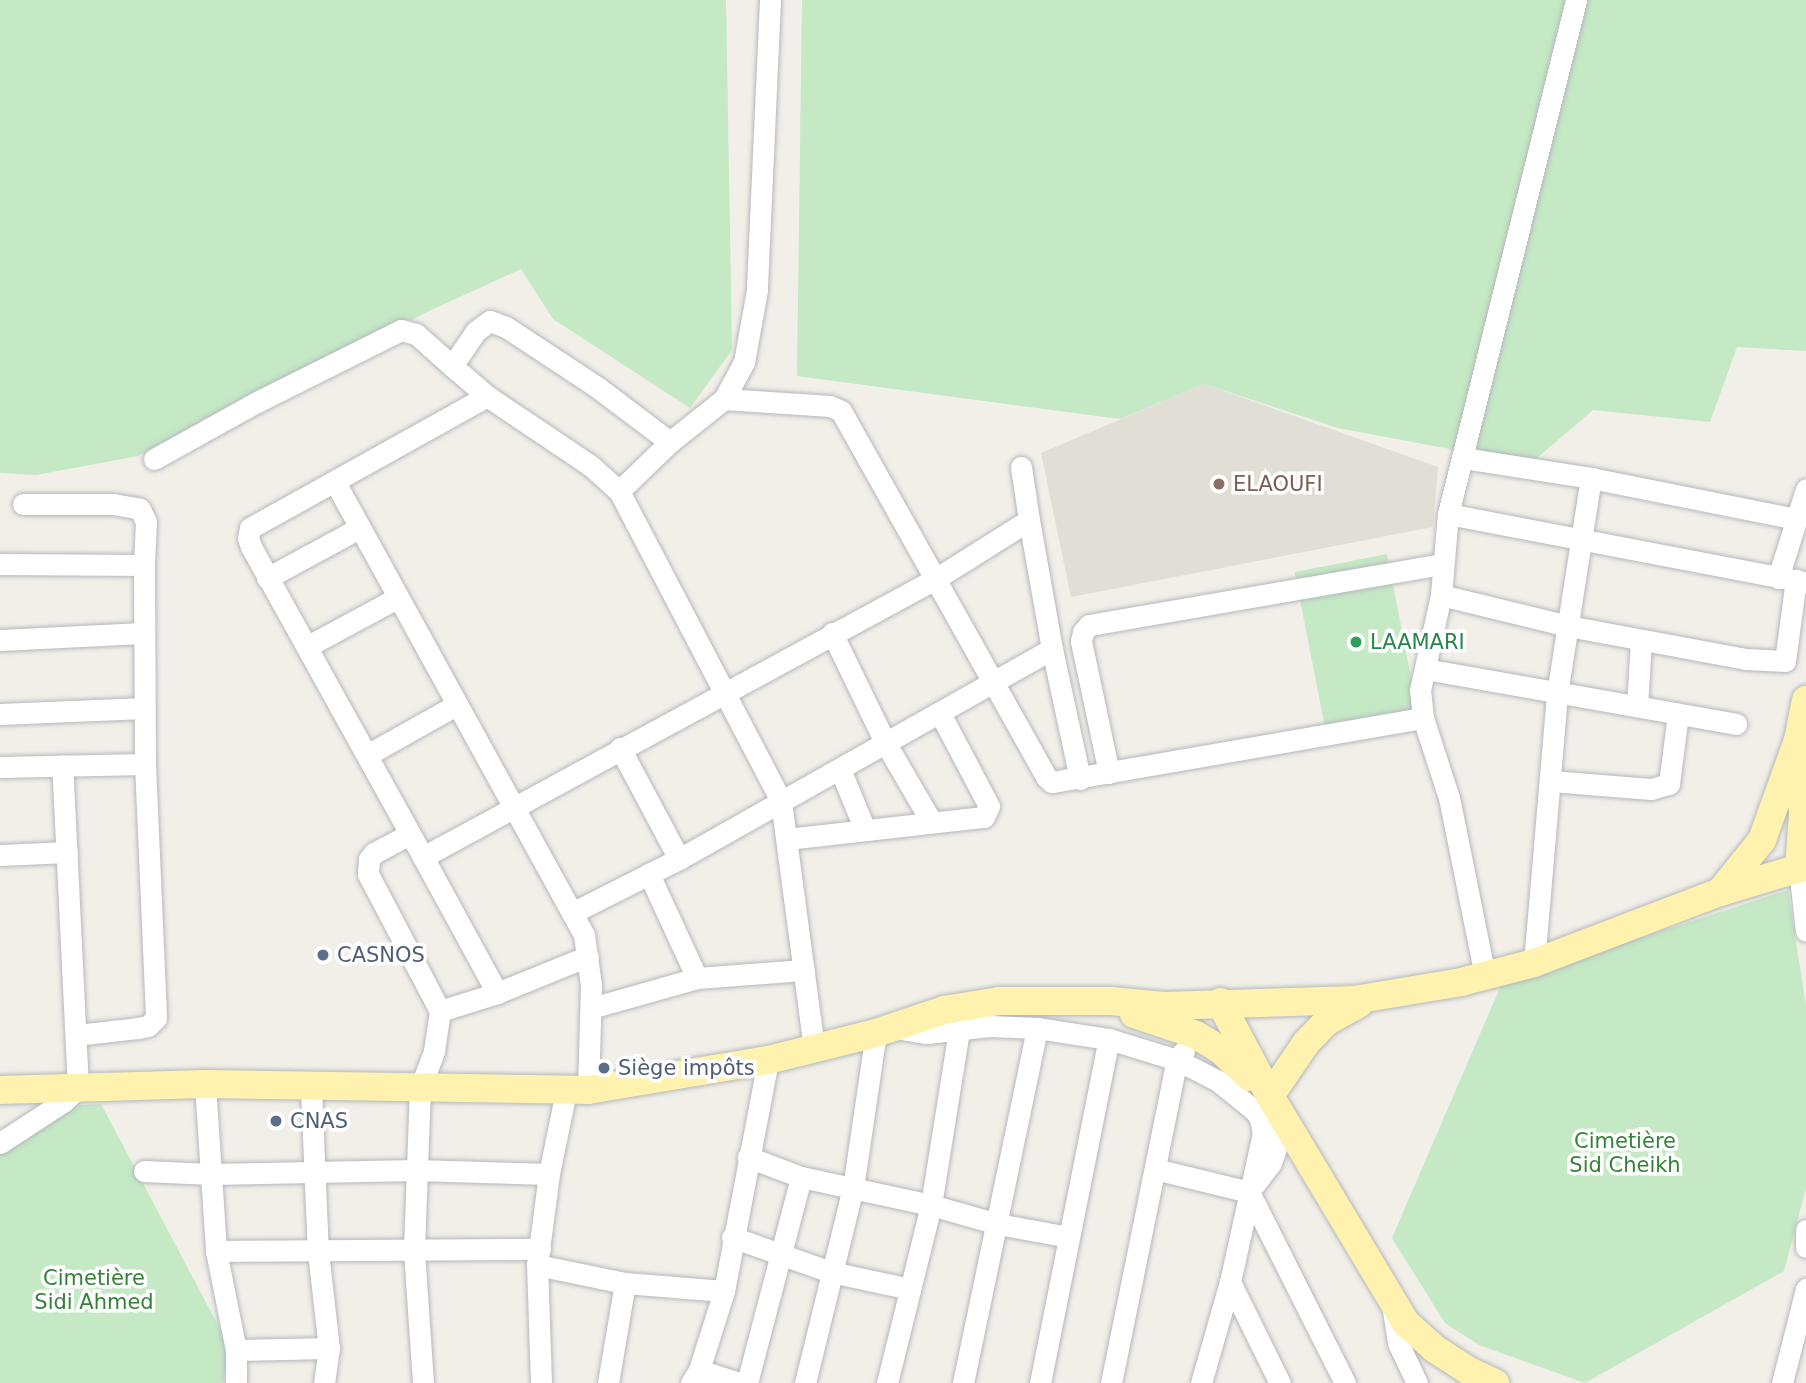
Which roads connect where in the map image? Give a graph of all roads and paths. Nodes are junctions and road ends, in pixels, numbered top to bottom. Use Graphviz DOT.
graph roads {
  1 [pos="770,0"];
  2 [pos="1576,0"];
  3 [pos="452,366"];
  4 [pos="487,396"];
  5 [pos="724,399"];
  6 [pos="670,442"];
  7 [pos="1463,458"];
  8 [pos="154,459"];
  9 [pos="1021,467"];
  10 [pos="1591,478"];
  11 [pos="335,482"];
  12 [pos="1806,489"];
  13 [pos="619,491"];
  14 [pos="23,503"];
  15 [pos="1448,514"];
  16 [pos="1796,519"];
  17 [pos="1029,520"];
  18 [pos="359,527"];
  19 [pos="1583,539"];
  20 [pos="0,564"];
  21 [pos="144,565"];
  22 [pos="1442,565"];
  23 [pos="267,578"];
  24 [pos="937,578"];
  25 [pos="1793,580"];
  26 [pos="1441,594"];
  27 [pos="397,598"];
  28 [pos="1568,626"];
  29 [pos="143,633"];
  30 [pos="832,633"];
  31 [pos="1641,639"];
  32 [pos="0,640"];
  33 [pos="308,646"];
  34 [pos="1052,649"];
  35 [pos="1796,661"];
  36 [pos="1425,669"];
  37 [pos="993,683"];
  38 [pos="725,691"];
  39 [pos="1557,694"];
  40 [pos="1806,700"];
  41 [pos="456,705"];
  42 [pos="1637,706"];
  43 [pos="144,708"];
  44 [pos="940,713"];
  45 [pos="0,714"];
  46 [pos="1678,714"];
  47 [pos="1423,718"];
  48 [pos="1736,724"];
  49 [pos="886,744"];
  50 [pos="1803,744"];
  51 [pos="620,748"];
  52 [pos="367,755"];
  53 [pos="145,764"];
  54 [pos="62,765"];
  55 [pos="0,767"];
  56 [pos="840,769"];
  57 [pos="1109,773"];
  58 [pos="1080,779"];
  59 [pos="1550,781"];
  60 [pos="780,801"];
  61 [pos="514,809"];
  62 [pos="932,821"];
  63 [pos="865,830"];
  64 [pos="410,834"];
  65 [pos="787,839"];
  66 [pos="67,852"];
  67 [pos="0,855"];
  68 [pos="423,857"];
  69 [pos="679,859"];
  70 [pos="1802,866"];
  71 [pos="649,874"];
  72 [pos="1720,892"];
  73 [pos="572,913"];
  74 [pos="1806,931"];
  75 [pos="588,956"];
  76 [pos="1534,963"];
  77 [pos="804,970"];
  78 [pos="1485,976"];
  79 [pos="698,978"];
  80 [pos="497,993"];
  81 [pos="1377,997"];
  82 [pos="1073,1001"];
  83 [pos="1220,1002"];
  84 [pos="591,1008"];
  85 [pos="440,1011"];
  86 [pos="1037,1028"];
  87 [pos="885,1030"];
  88 [pos="959,1031"];
  89 [pos="76,1035"];
  90 [pos="1196,1035"];
  91 [pos="1109,1039"];
  92 [pos="814,1048"];
  93 [pos="768,1060"];
  94 [pos="1177,1060"];
  95 [pos="205,1084"];
  96 [pos="78,1088"];
  97 [pos="311,1088"];
  98 [pos="419,1088"];
  99 [pos="0,1090"];
  100 [pos="577,1090"];
  101 [pos="1270,1096"];
  102 [pos="1285,1121"];
  103 [pos="0,1143"];
  104 [pos="748,1157"];
  105 [pos="1155,1169"];
  106 [pos="416,1170"];
  107 [pos="144,1171"];
  108 [pos="312,1173"];
  109 [pos="211,1174"];
  110 [pos="549,1174"];
  111 [pos="801,1177"];
  112 [pos="853,1188"];
  113 [pos="1250,1190"];
  114 [pos="931,1205"];
  115 [pos="998,1224"];
  116 [pos="1806,1230"];
  117 [pos="732,1237"];
  118 [pos="1069,1237"];
  119 [pos="1806,1247"];
  120 [pos="414,1250"];
  121 [pos="216,1251"];
  122 [pos="318,1252"];
  123 [pos="779,1252"];
  124 [pos="538,1257"];
  125 [pos="831,1272"];
  126 [pos="1230,1282"];
  127 [pos="625,1283"];
  128 [pos="910,1289"];
  129 [pos="1806,1289"];
  130 [pos="724,1291"];
  131 [pos="1392,1302"];
  132 [pos="329,1348"];
  133 [pos="236,1350"];
  134 [pos="1206,1359"];
  135 [pos="695,1376"];
  136 [pos="236,1383"];
  137 [pos="324,1383"];
  138 [pos="423,1383"];
  139 [pos="541,1383"];
  140 [pos="608,1383"];
  141 [pos="739,1383"];
  142 [pos="747,1383"];
  143 [pos="805,1383"];
  144 [pos="887,1383"];
  145 [pos="963,1383"];
  146 [pos="1040,1383"];
  147 [pos="1111,1383"];
  148 [pos="1201,1383"];
  149 [pos="1218,1383"];
  150 [pos="1280,1383"];
  151 [pos="1345,1383"];
  152 [pos="1417,1383"];
  153 [pos="1495,1383"];
  154 [pos="1782,1383"];
  1 -- 5 [label="street"];
  2 -- 7 [label="street"];
  3 -- 4 [label="street"];
  3 -- 6 [label="street"];
  3 -- 8 [label="street"];
  4 -- 11 [label="street"];
  4 -- 13 [label="street"];
  5 -- 6 [label="street"];
  5 -- 24 [label="street"];
  6 -- 13 [label="street"];
  7 -- 10 [label="street"];
  7 -- 15 [label="street"];
  9 -- 17 [label="street"];
  10 -- 16 [label="street"];
  10 -- 19 [label="street"];
  11 -- 18 [label="street"];
  11 -- 23 [label="street"];
  12 -- 16 [label="street"];
  13 -- 38 [label="street"];
  14 -- 21 [label="street"];
  15 -- 19 [label="street"];
  15 -- 22 [label="street"];
  16 -- 25 [label="street"];
  17 -- 24 [label="street"];
  17 -- 34 [label="street"];
  18 -- 23 [label="street"];
  18 -- 27 [label="street"];
  19 -- 25 [label="street"];
  19 -- 28 [label="street"];
  20 -- 21 [label="street"];
  21 -- 29 [label="street"];
  22 -- 26 [label="street"];
  22 -- 57 [label="street"];
  23 -- 33 [label="street"];
  24 -- 30 [label="street"];
  24 -- 37 [label="street"];
  25 -- 35 [label="street"];
  26 -- 28 [label="street"];
  26 -- 36 [label="street"];
  27 -- 33 [label="street"];
  27 -- 41 [label="street"];
  28 -- 31 [label="street"];
  28 -- 39 [label="street"];
  29 -- 32 [label="street"];
  29 -- 43 [label="street"];
  30 -- 38 [label="street"];
  30 -- 49 [label="street"];
  31 -- 35 [label="street"];
  31 -- 42 [label="street"];
  33 -- 52 [label="street"];
  34 -- 37 [label="street"];
  34 -- 58 [label="street"];
  36 -- 39 [label="street"];
  36 -- 47 [label="street"];
  37 -- 44 [label="street"];
  37 -- 58 [label="street"];
  38 -- 51 [label="street"];
  38 -- 60 [label="street"];
  39 -- 42 [label="street"];
  39 -- 59 [label="street"];
  40 -- 50 [label="main road"];
  41 -- 52 [label="street"];
  41 -- 61 [label="street"];
  42 -- 46 [label="street"];
  43 -- 45 [label="street"];
  43 -- 53 [label="street"];
  44 -- 49 [label="street"];
  44 -- 62 [label="street"];
  46 -- 48 [label="street"];
  46 -- 59 [label="street"];
  47 -- 57 [label="street"];
  47 -- 78 [label="street"];
  49 -- 56 [label="street"];
  49 -- 62 [label="street"];
  50 -- 70 [label="main road"];
  50 -- 72 [label="main road"];
  51 -- 61 [label="street"];
  51 -- 69 [label="street"];
  52 -- 64 [label="street"];
  53 -- 54 [label="street"];
  53 -- 89 [label="street"];
  54 -- 55 [label="street"];
  54 -- 66 [label="street"];
  56 -- 60 [label="street"];
  56 -- 63 [label="street"];
  57 -- 58 [label="street"];
  59 -- 76 [label="street"];
  60 -- 65 [label="street"];
  60 -- 69 [label="street"];
  61 -- 68 [label="street"];
  61 -- 73 [label="street"];
  62 -- 63 [label="street"];
  63 -- 65 [label="street"];
  64 -- 68 [label="street"];
  64 -- 85 [label="street"];
  65 -- 77 [label="street"];
  66 -- 67 [label="street"];
  66 -- 89 [label="street"];
  68 -- 80 [label="street"];
  69 -- 71 [label="street"];
  70 -- 72 [label="main road"];
  70 -- 74 [label="street"];
  71 -- 73 [label="street"];
  71 -- 79 [label="street"];
  72 -- 76 [label="main road"];
  73 -- 75 [label="street"];
  75 -- 80 [label="street"];
  75 -- 84 [label="street"];
  76 -- 78 [label="main road"];
  77 -- 79 [label="street"];
  77 -- 92 [label="street"];
  78 -- 81 [label="main road"];
  79 -- 84 [label="street"];
  80 -- 85 [label="street"];
  81 -- 83 [label="main road"];
  81 -- 101 [label="main road"];
  82 -- 83 [label="main road"];
  82 -- 87 [label="main road"];
  82 -- 90 [label="main road"];
  83 -- 101 [label="main road"];
  84 -- 100 [label="street"];
  85 -- 98 [label="street"];
  86 -- 88 [label="street"];
  86 -- 91 [label="street"];
  86 -- 115 [label="street"];
  87 -- 88 [label="street"];
  87 -- 92 [label="main road"];
  87 -- 112 [label="street"];
  88 -- 114 [label="street"];
  89 -- 96 [label="street"];
  90 -- 94 [label="street"];
  90 -- 101 [label="main road"];
  91 -- 94 [label="street"];
  91 -- 118 [label="street"];
  92 -- 93 [label="main road"];
  93 -- 100 [label="main road"];
  93 -- 104 [label="street"];
  94 -- 105 [label="street"];
  94 -- 113 [label="street"];
  95 -- 96 [label="main road"];
  95 -- 97 [label="main road"];
  95 -- 109 [label="street"];
  96 -- 99 [label="main road"];
  96 -- 103 [label="street"];
  97 -- 98 [label="main road"];
  97 -- 108 [label="street"];
  98 -- 100 [label="main road"];
  98 -- 106 [label="street"];
  100 -- 110 [label="street"];
  101 -- 102 [label="main road"];
  102 -- 113 [label="street"];
  102 -- 131 [label="main road"];
  104 -- 111 [label="street"];
  104 -- 117 [label="street"];
  105 -- 113 [label="street"];
  105 -- 147 [label="street"];
  106 -- 108 [label="street"];
  106 -- 110 [label="street"];
  106 -- 120 [label="street"];
  107 -- 109 [label="street"];
  108 -- 109 [label="street"];
  108 -- 122 [label="street"];
  109 -- 121 [label="street"];
  110 -- 124 [label="street"];
  111 -- 112 [label="street"];
  111 -- 123 [label="street"];
  112 -- 114 [label="street"];
  112 -- 125 [label="street"];
  113 -- 126 [label="street"];
  113 -- 151 [label="street"];
  114 -- 115 [label="street"];
  114 -- 128 [label="street"];
  115 -- 118 [label="street"];
  115 -- 145 [label="street"];
  116 -- 119 [label="street"];
  117 -- 123 [label="street"];
  117 -- 130 [label="street"];
  118 -- 146 [label="street"];
  120 -- 122 [label="street"];
  120 -- 124 [label="street"];
  120 -- 138 [label="street"];
  121 -- 122 [label="street"];
  121 -- 133 [label="street"];
  122 -- 132 [label="street"];
  123 -- 125 [label="street"];
  123 -- 142 [label="street"];
  124 -- 127 [label="street"];
  124 -- 139 [label="street"];
  125 -- 128 [label="street"];
  125 -- 143 [label="street"];
  126 -- 134 [label="street"];
  126 -- 150 [label="street"];
  127 -- 130 [label="street"];
  127 -- 140 [label="street"];
  128 -- 144 [label="street"];
  129 -- 154 [label="street"];
  130 -- 135 [label="street"];
  131 -- 152 [label="street"];
  131 -- 153 [label="main road"];
  132 -- 133 [label="street"];
  132 -- 137 [label="street"];
  133 -- 136 [label="street"];
  134 -- 148 [label="street"];
  134 -- 149 [label="street"];
  135 -- 141 [label="street"];
}
